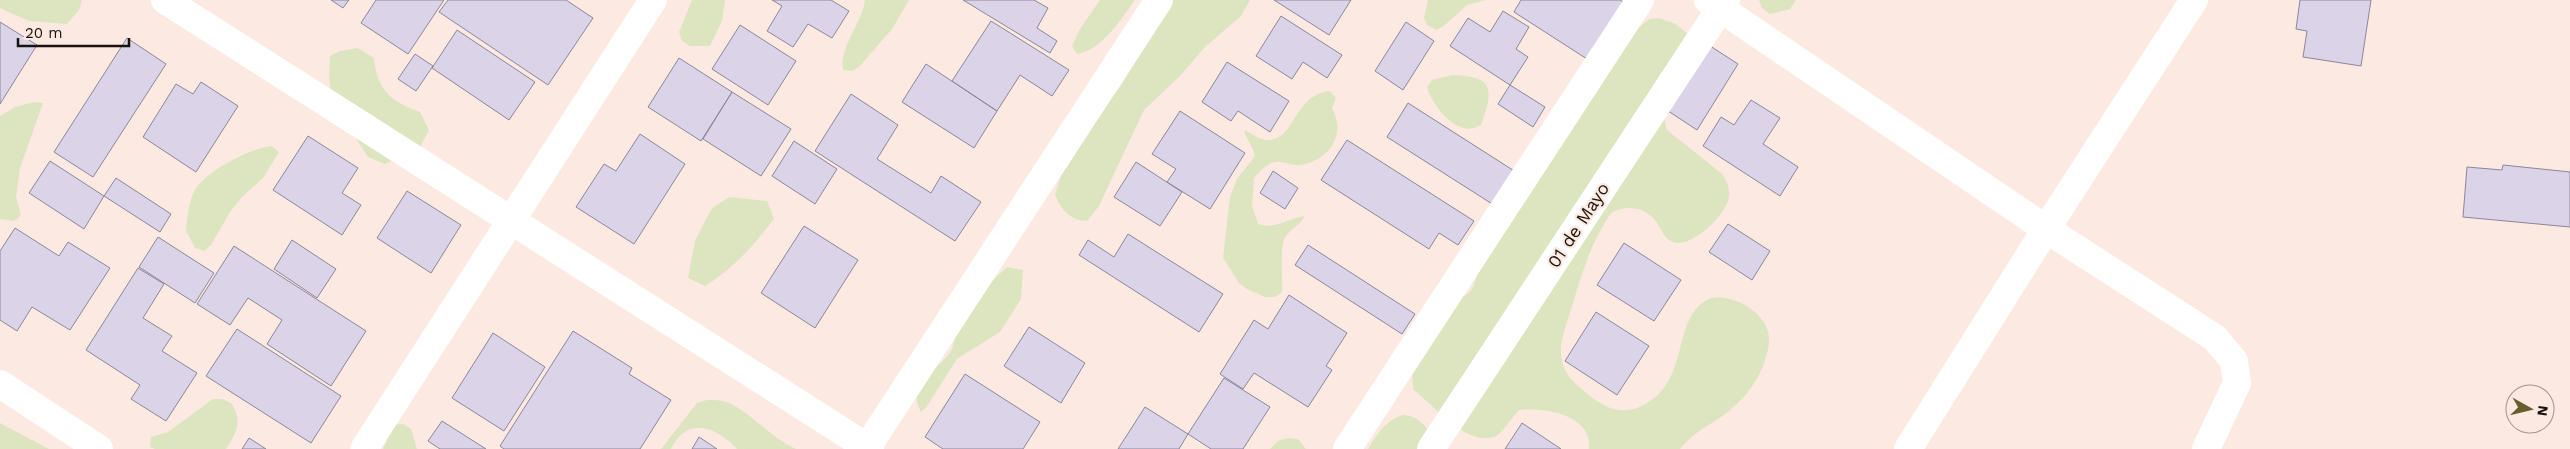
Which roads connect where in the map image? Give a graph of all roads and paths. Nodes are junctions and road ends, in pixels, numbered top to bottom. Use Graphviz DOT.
graph roads {
  1 [pos="165,0"];
  2 [pos="653,0"];
  3 [pos="1159,0"];
  4 [pos="1640,0"];
  5 [pos="2194,0"];
  6 [pos="1718,3"];
  7 [pos="512,222"];
  8 [pos="2046,229"];
  9 [pos="0,384"];
  10 [pos="868,448"];
  11 [pos="99,449"];
  12 [pos="364,449"];
  13 [pos="1347,449"];
  14 [pos="1431,449"];
  15 [pos="1908,449"];
  16 [pos="2206,449"];
  1 -- 7 [label="street"];
  2 -- 7 [label="street"];
  3 -- 10 [label="street"];
  4 -- 13 [label="street"];
  5 -- 8 [label="street"];
  6 -- 8 [label="street"];
  6 -- 14 [label="street, 01 de Mayo"];
  7 -- 10 [label="street"];
  7 -- 12 [label="street"];
  8 -- 15 [label="street"];
  8 -- 16 [label="street"];
  9 -- 11 [label="street"];
}
